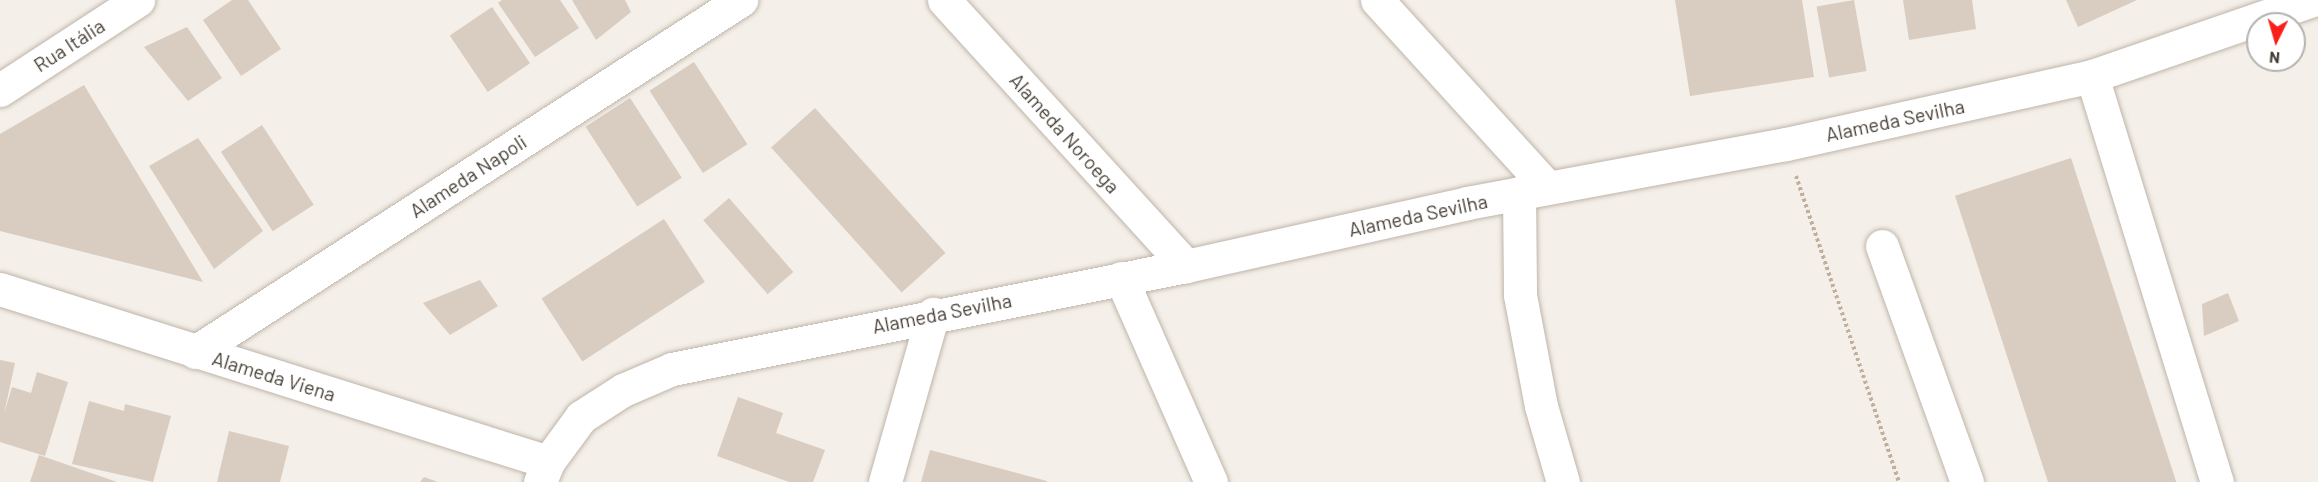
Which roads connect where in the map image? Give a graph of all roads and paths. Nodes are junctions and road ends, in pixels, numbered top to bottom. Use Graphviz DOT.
graph roads {
  1 [pos="138,0"];
  2 [pos="741,0"];
  3 [pos="944,0"];
  4 [pos="1377,0"];
  5 [pos="2313,0"];
  6 [pos="2092,76"];
  7 [pos="0,90"];
  8 [pos="1786,144"];
  9 [pos="1533,190"];
  10 [pos="1882,246"];
  11 [pos="1186,266"];
  12 [pos="1121,278"];
  13 [pos="0,290"];
  14 [pos="933,314"];
  15 [pos="195,352"];
  16 [pos="544,472"];
  17 [pos="885,482"];
  18 [pos="1211,482"];
  19 [pos="1563,482"];
  20 [pos="1899,482"];
  21 [pos="1967,482"];
  22 [pos="2217,482"];
  1 -- 7 [label="street, Rua Itália"];
  2 -- 15 [label="street, Alameda Napoli"];
  3 -- 11 [label="street, Alameda Noroega"];
  4 -- 9 [label="street"];
  5 -- 6 [label="street, Alameda Sevilha"];
  6 -- 8 [label="street, Alameda Sevilha"];
  6 -- 22 [label="street"];
  8 -- 9 [label="street, Alameda Sevilha"];
  8 -- 20 [label="path"];
  9 -- 11 [label="street, Alameda Sevilha"];
  9 -- 19 [label="street"];
  10 -- 21 [label="street"];
  11 -- 12 [label="street, Alameda Sevilha"];
  12 -- 14 [label="street, Alameda Sevilha"];
  12 -- 18 [label="street"];
  13 -- 15 [label="street, Alameda Viena"];
  14 -- 16 [label="street, Alameda Sevilha"];
  14 -- 17 [label="street"];
  15 -- 16 [label="street, Alameda Viena"];
}
